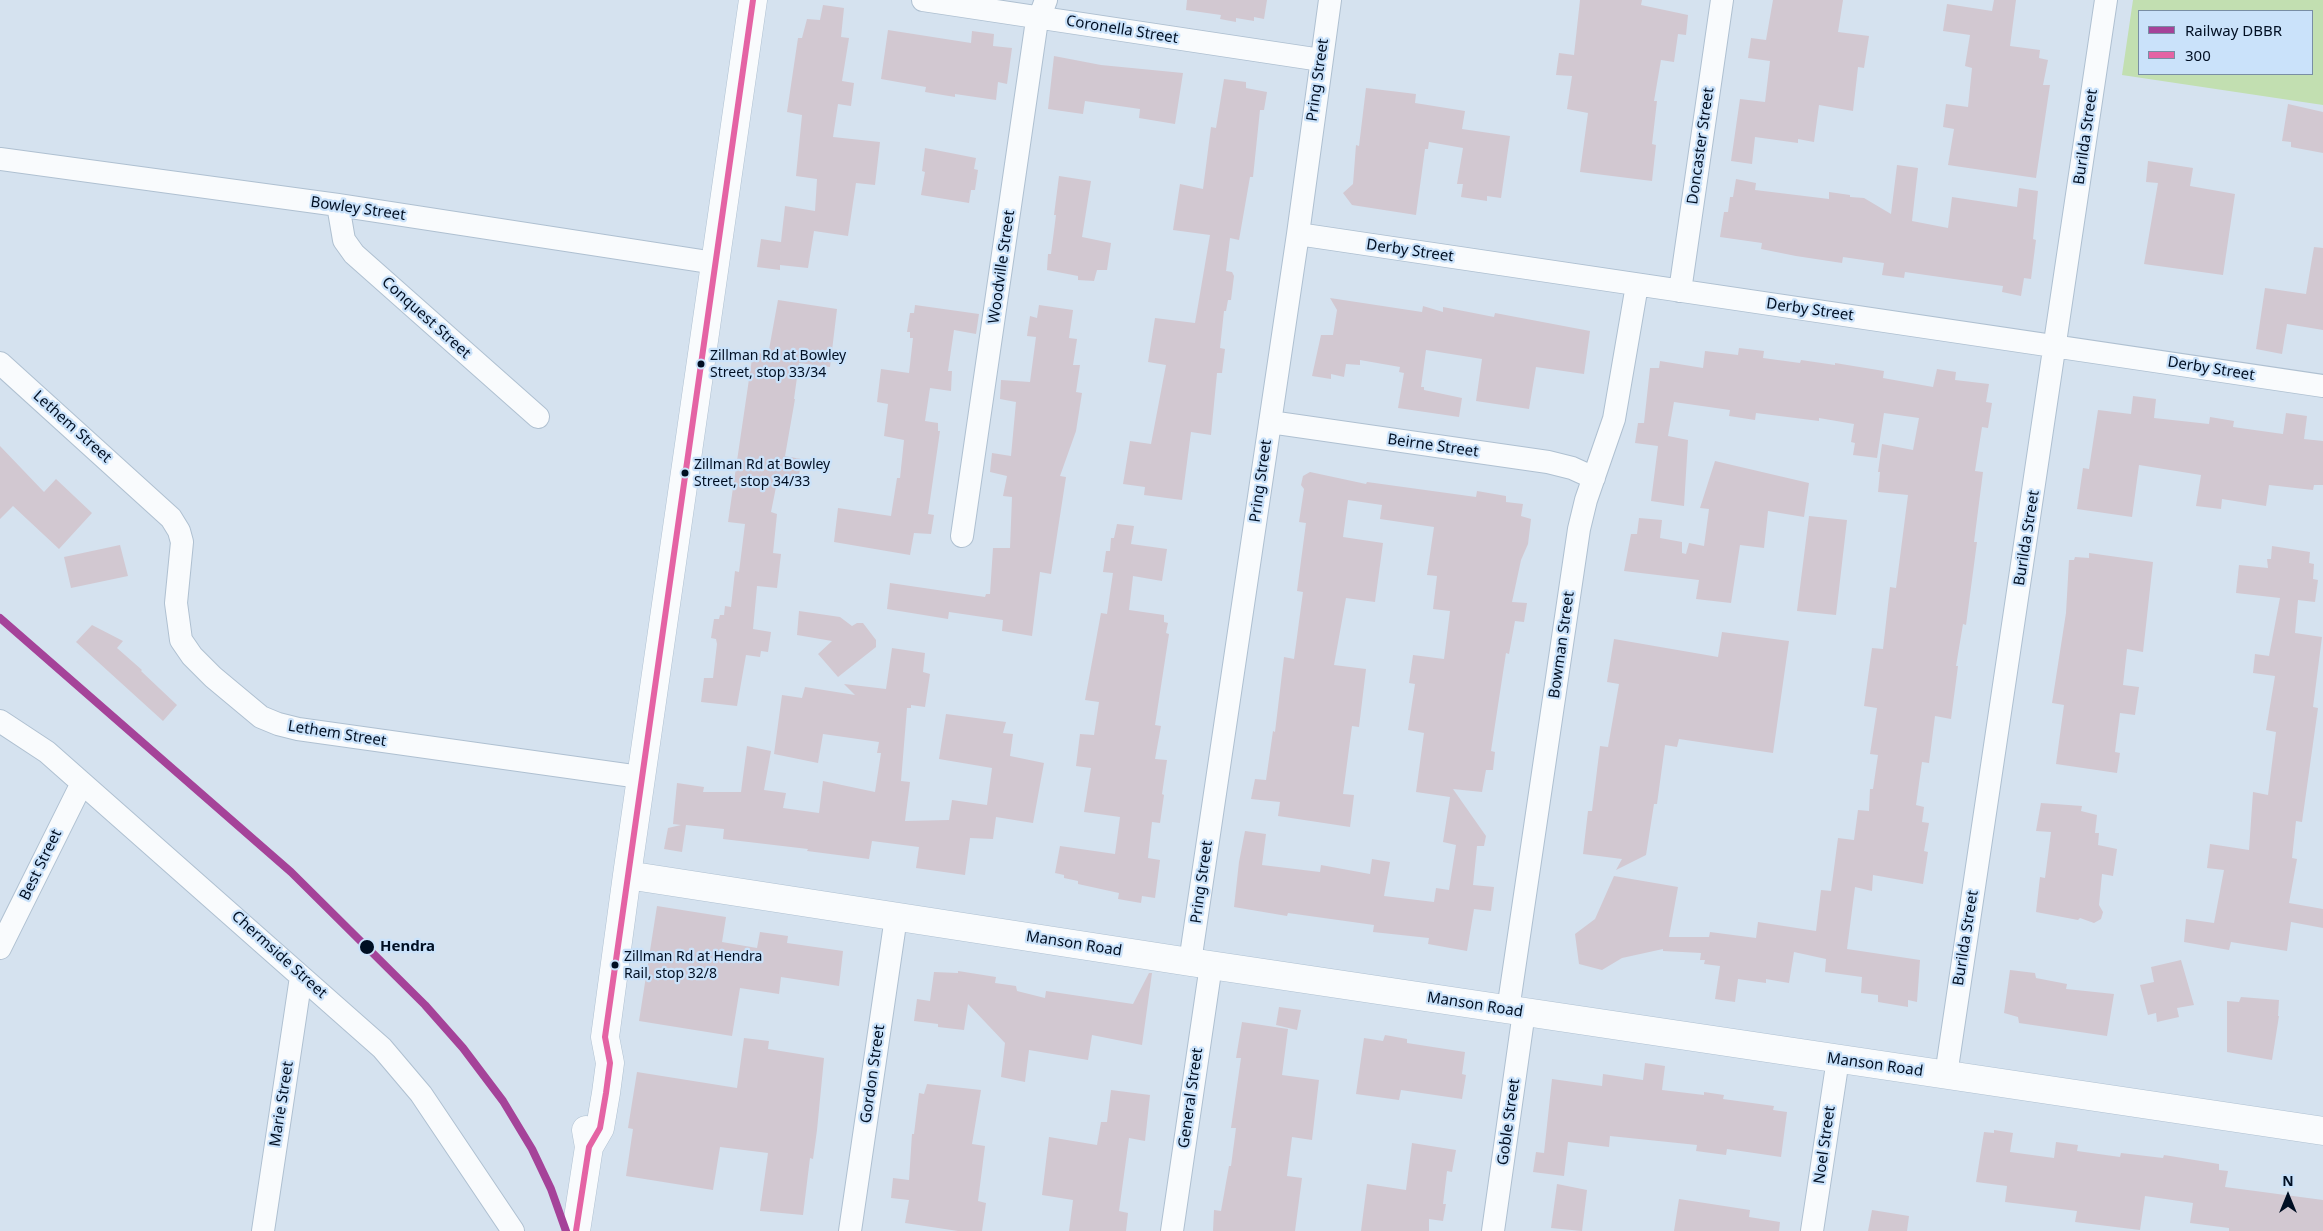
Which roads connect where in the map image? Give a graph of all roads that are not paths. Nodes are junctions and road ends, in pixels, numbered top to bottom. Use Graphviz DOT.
graph roads {
  1 [pos="753,0"];
  2 [pos="923,0"];
  3 [pos="1330,0"];
  4 [pos="1722,0"];
  5 [pos="2106,0"];
  6 [pos="1043,9"];
  7 [pos="1321,60"];
  8 [pos="0,159"];
  9 [pos="338,205"];
  10 [pos="1298,234"];
  11 [pos="715,263"];
  12 [pos="1637,285"];
  13 [pos="1680,291"];
  14 [pos="2056,345"];
  15 [pos="0,363"];
  16 [pos="2323,386"];
  17 [pos="538,418"];
  18 [pos="1270,422"];
  19 [pos="1594,478"];
  20 [pos="962,536"];
  21 [pos="0,722"];
  22 [pos="640,777"];
  23 [pos="82,783"];
  24 [pos="627,875"];
  25 [pos="896,916"];
  26 [pos="0,948"];
  27 [pos="1200,964"];
  28 [pos="301,977"];
  29 [pos="1516,1011"];
  30 [pos="1838,1059"];
  31 [pos="1946,1075"];
  32 [pos="2323,1131"];
  33 [pos="263,1231"];
  34 [pos="513,1231"];
  35 [pos="576,1231"];
  36 [pos="850,1231"];
  37 [pos="1172,1231"];
  38 [pos="1493,1231"];
  39 [pos="1812,1231"];
  1 -- 11 [label="street"];
  2 -- 6 [label="street, Coronella Street"];
  3 -- 7 [label="street, Pring Street"];
  4 -- 13 [label="street, Doncaster Street"];
  5 -- 14 [label="street, Burilda Street"];
  6 -- 7 [label="street, Coronella Street"];
  6 -- 20 [label="street, Woodville Street"];
  7 -- 10 [label="street, Pring Street"];
  8 -- 9 [label="street, Bowley Street"];
  9 -- 11 [label="street, Bowley Street"];
  9 -- 17 [label="street, Conquest Street"];
  10 -- 12 [label="street, Derby Street"];
  10 -- 18 [label="street, Pring Street"];
  11 -- 22 [label="street"];
  12 -- 13 [label="street, Derby Street"];
  12 -- 19 [label="street, Bowman Street"];
  13 -- 14 [label="street, Derby Street"];
  14 -- 16 [label="street, Derby Street"];
  14 -- 31 [label="street, Burilda Street"];
  15 -- 22 [label="street, Lethem Street"];
  18 -- 19 [label="street, Beirne Street"];
  18 -- 27 [label="street, Pring Street"];
  19 -- 29 [label="street, Bowman Street"];
  21 -- 23 [label="street, Chermside Street"];
  22 -- 24 [label="street"];
  23 -- 26 [label="street, Best Street"];
  23 -- 28 [label="street, Chermside Street"];
  24 -- 25 [label="street, Manson Road"];
  24 -- 35 [label="street"];
  25 -- 27 [label="street, Manson Road"];
  25 -- 36 [label="street, Gordon Street"];
  27 -- 29 [label="street, Manson Road"];
  27 -- 37 [label="street, General Street"];
  28 -- 33 [label="street, Marie Street"];
  28 -- 34 [label="street, Chermside Street"];
  29 -- 30 [label="street, Manson Road"];
  29 -- 38 [label="street, Goble Street"];
  30 -- 31 [label="street, Manson Road"];
  30 -- 39 [label="street, Noel Street"];
  31 -- 32 [label="street, Manson Road"];
}
